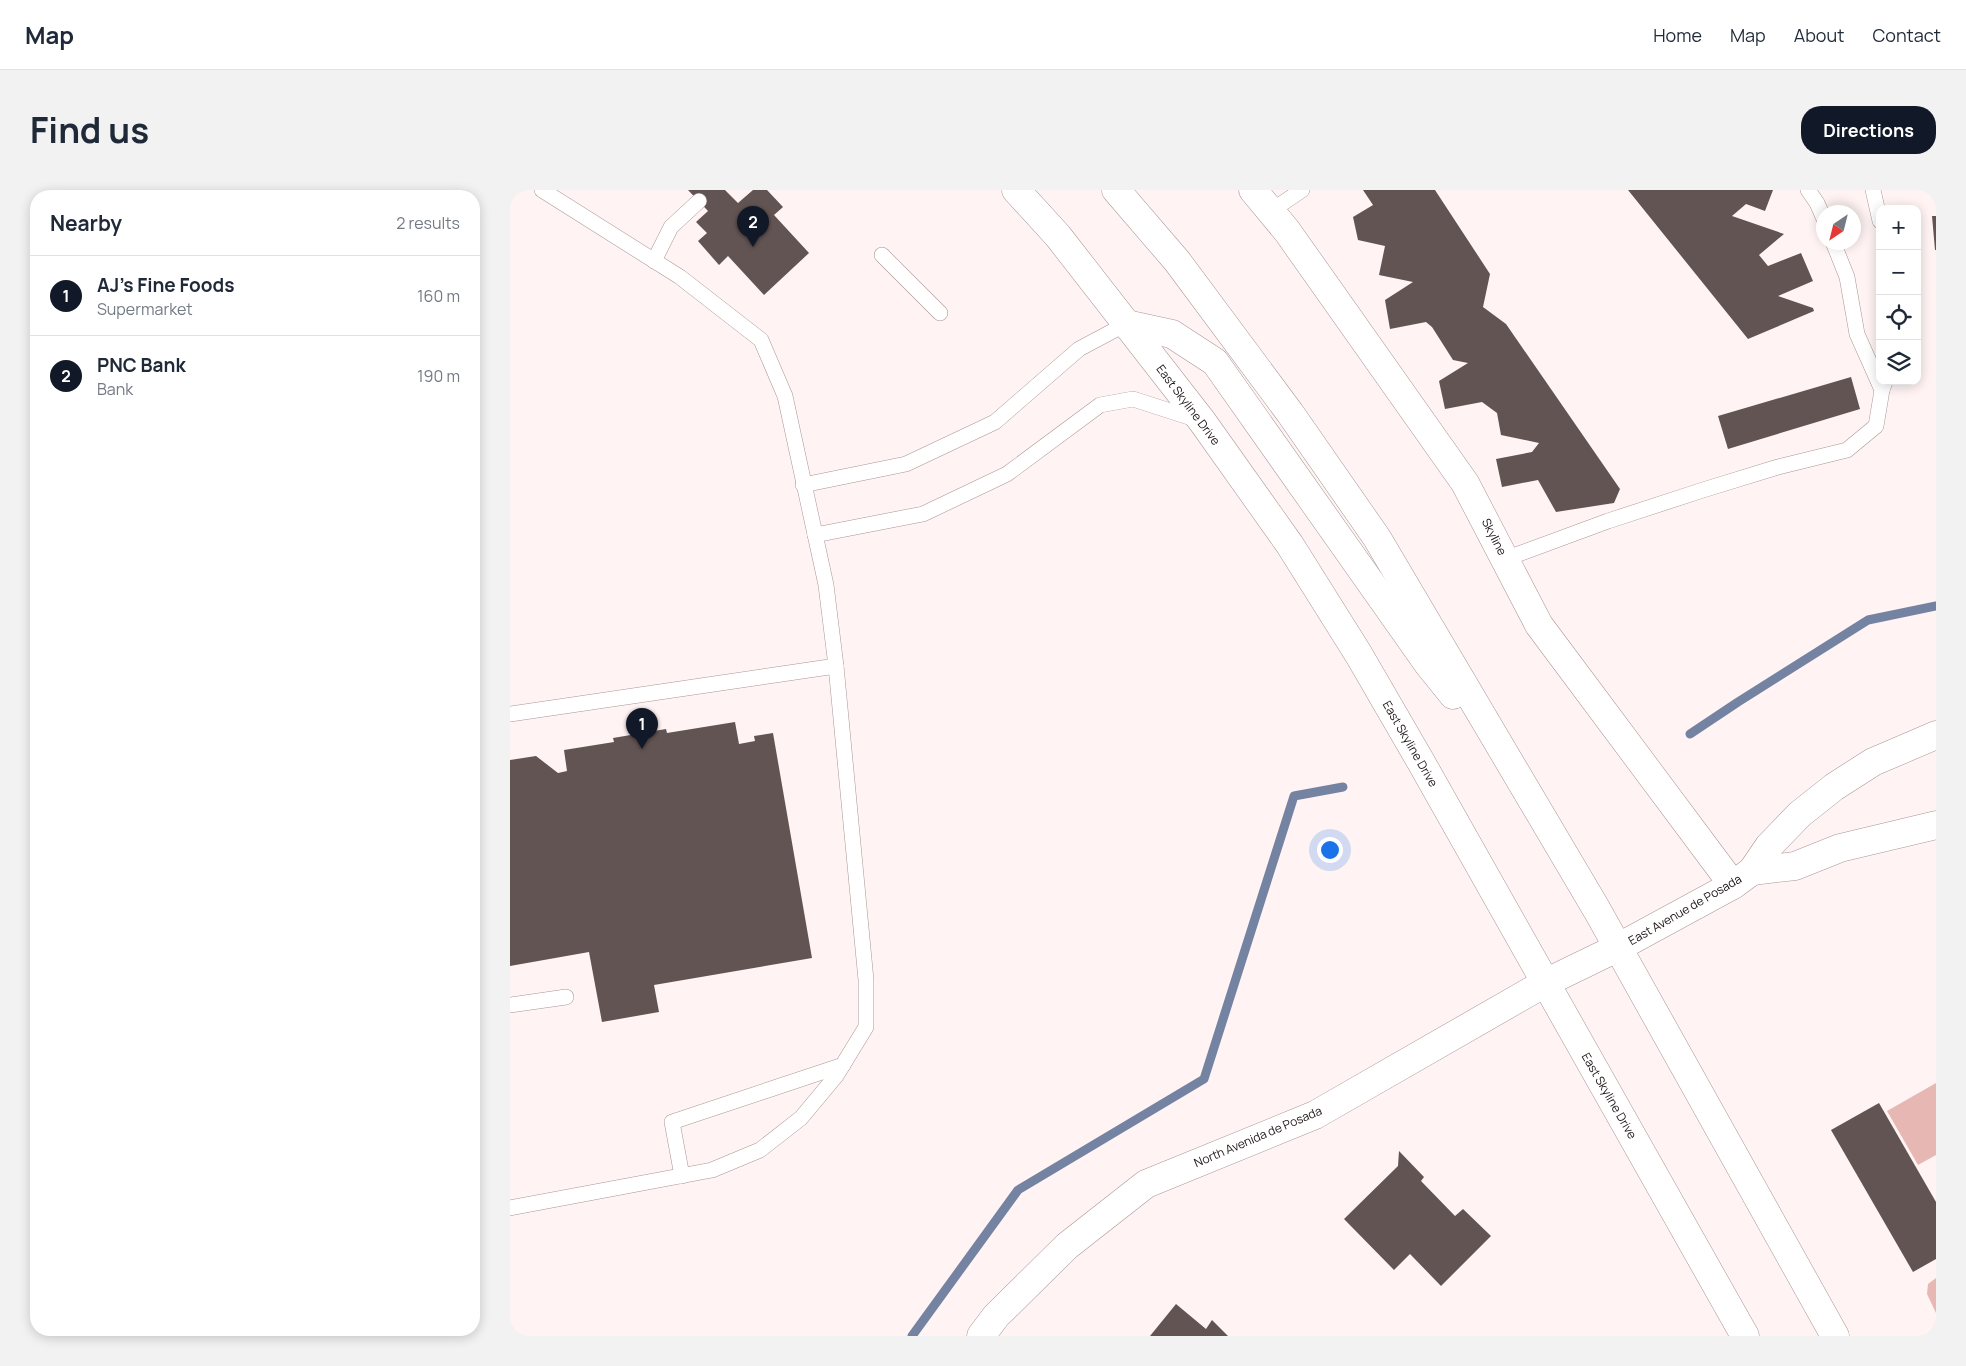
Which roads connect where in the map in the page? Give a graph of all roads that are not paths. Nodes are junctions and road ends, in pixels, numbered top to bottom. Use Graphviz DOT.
graph roads {
  1 [pos="542,190"];
  2 [pos="1016,190"];
  3 [pos="1116,190"];
  4 [pos="1253,190"];
  5 [pos="1302,190"];
  6 [pos="1808,190"];
  7 [pos="1873,190"];
  8 [pos="699,201"];
  9 [pos="1817,205"];
  10 [pos="1876,205"];
  11 [pos="1271,211"];
  12 [pos="1836,250"];
  13 [pos="882,255"];
  14 [pos="654,261"];
  15 [pos="940,314"];
  16 [pos="1126,324"];
  17 [pos="1884,386"];
  18 [pos="1202,421"];
  19 [pos="803,484"];
  20 [pos="815,535"];
  21 [pos="1505,559"];
  22 [pos="836,666"];
  23 [pos="510,714"];
  24 [pos="1936,735"];
  25 [pos="1514,770"];
  26 [pos="1936,825"];
  27 [pos="1742,878"];
  28 [pos="1617,948"];
  29 [pos="1545,983"];
  30 [pos="566,997"];
  31 [pos="510,1005"];
  32 [pos="843,1065"];
  33 [pos="682,1176"];
  34 [pos="510,1208"];
  35 [pos="981,1336"];
  36 [pos="1745,1336"];
  37 [pos="1835,1336"];
  1 -- 14 [label="lane"];
  2 -- 16 [label="main road, East Skyline Drive"];
  3 -- 25 [label="main road"];
  4 -- 11 [label="main road, Skyline"];
  5 -- 11 [label="lane"];
  6 -- 9 [label="lane"];
  7 -- 10 [label="lane"];
  8 -- 14 [label="lane"];
  11 -- 21 [label="main road, Skyline"];
  12 -- 17 [label="lane"];
  13 -- 15 [label="lane"];
  14 -- 19 [label="lane"];
  16 -- 18 [label="main road, East Skyline Drive"];
  16 -- 19 [label="lane"];
  16 -- 25 [label="main road"];
  17 -- 21 [label="lane"];
  18 -- 20 [label="lane"];
  18 -- 29 [label="main road, East Skyline Drive"];
  19 -- 20 [label="lane"];
  20 -- 22 [label="lane"];
  21 -- 27 [label="main road, Skyline"];
  22 -- 23 [label="lane"];
  22 -- 32 [label="lane"];
  24 -- 27 [label="main road, East Avenue de Posada"];
  25 -- 28 [label="main road"];
  26 -- 27 [label="main road, East Avenue de Posada"];
  27 -- 28 [label="main road, East Avenue de Posada"];
  28 -- 29 [label="main road, North Avenida de Posada"];
  28 -- 37 [label="main road"];
  29 -- 35 [label="main road, North Avenida de Posada"];
  29 -- 36 [label="main road, East Skyline Drive"];
  30 -- 31 [label="lane"];
  32 -- 33 [label="lane"];
  32 -- 33 [label="lane"];
  33 -- 34 [label="lane"];
}
